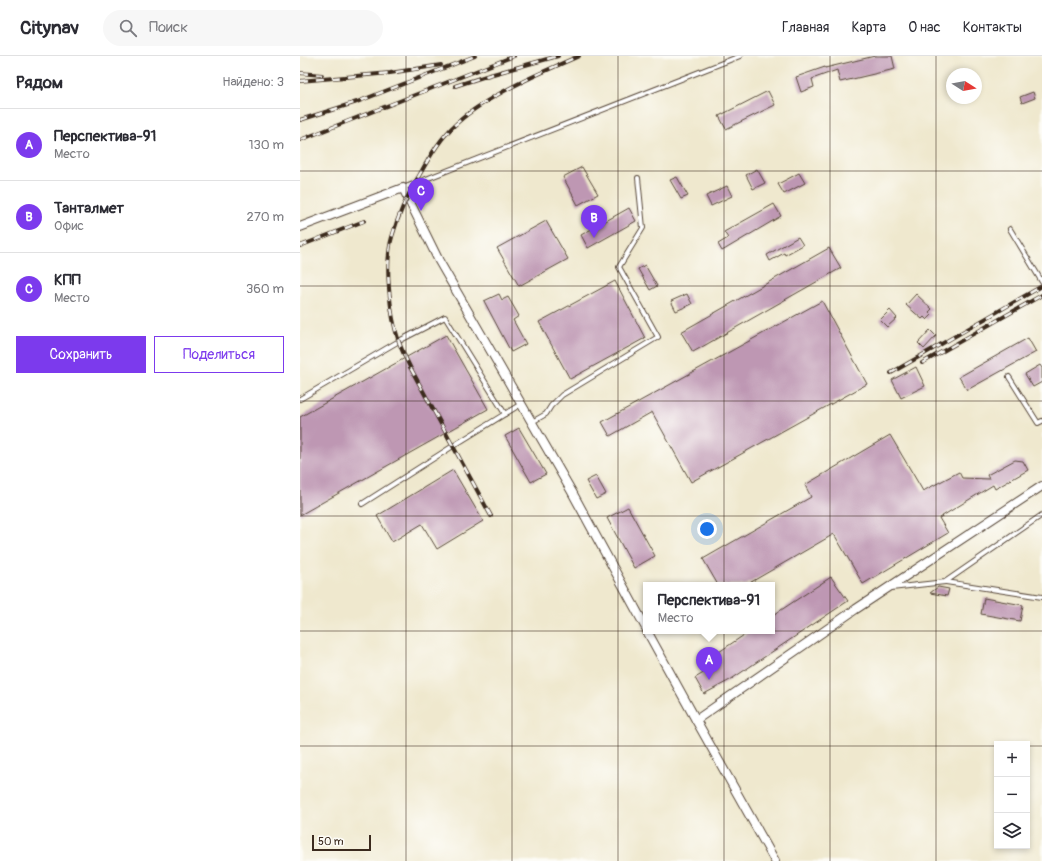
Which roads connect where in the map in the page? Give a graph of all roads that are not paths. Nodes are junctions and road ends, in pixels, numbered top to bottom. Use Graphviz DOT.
graph roads {
  1 [pos="740,56"];
  2 [pos="638,178"];
  3 [pos="403,188"];
  4 [pos="300,228"];
  5 [pos="1010,229"];
  6 [pos="1042,282"];
  7 [pos="1009,377"];
  8 [pos="300,399"];
  9 [pos="521,404"];
  10 [pos="505,414"];
  11 [pos="1042,421"];
  12 [pos="531,422"];
  13 [pos="1042,486"];
  14 [pos="362,504"];
  15 [pos="1042,515"];
  16 [pos="945,582"];
  17 [pos="887,589"];
  18 [pos="1042,597"];
  19 [pos="643,622"];
  20 [pos="650,634"];
  21 [pos="696,720"];
  22 [pos="775,861"];
  1 -- 3 [label="lane"];
  2 -- 12 [label="lane"];
  3 -- 4 [label="street"];
  3 -- 9 [label="street"];
  5 -- 6 [label="lane"];
  7 -- 11 [label="lane"];
  8 -- 10 [label="lane"];
  9 -- 10 [label="lane"];
  9 -- 12 [label="street"];
  10 -- 14 [label="lane"];
  12 -- 19 [label="street"];
  13 -- 17 [label="street"];
  15 -- 16 [label="lane"];
  16 -- 17 [label="lane"];
  16 -- 18 [label="lane"];
  17 -- 21 [label="street"];
  20 -- 21 [label="street"];
  21 -- 22 [label="street"];
}
